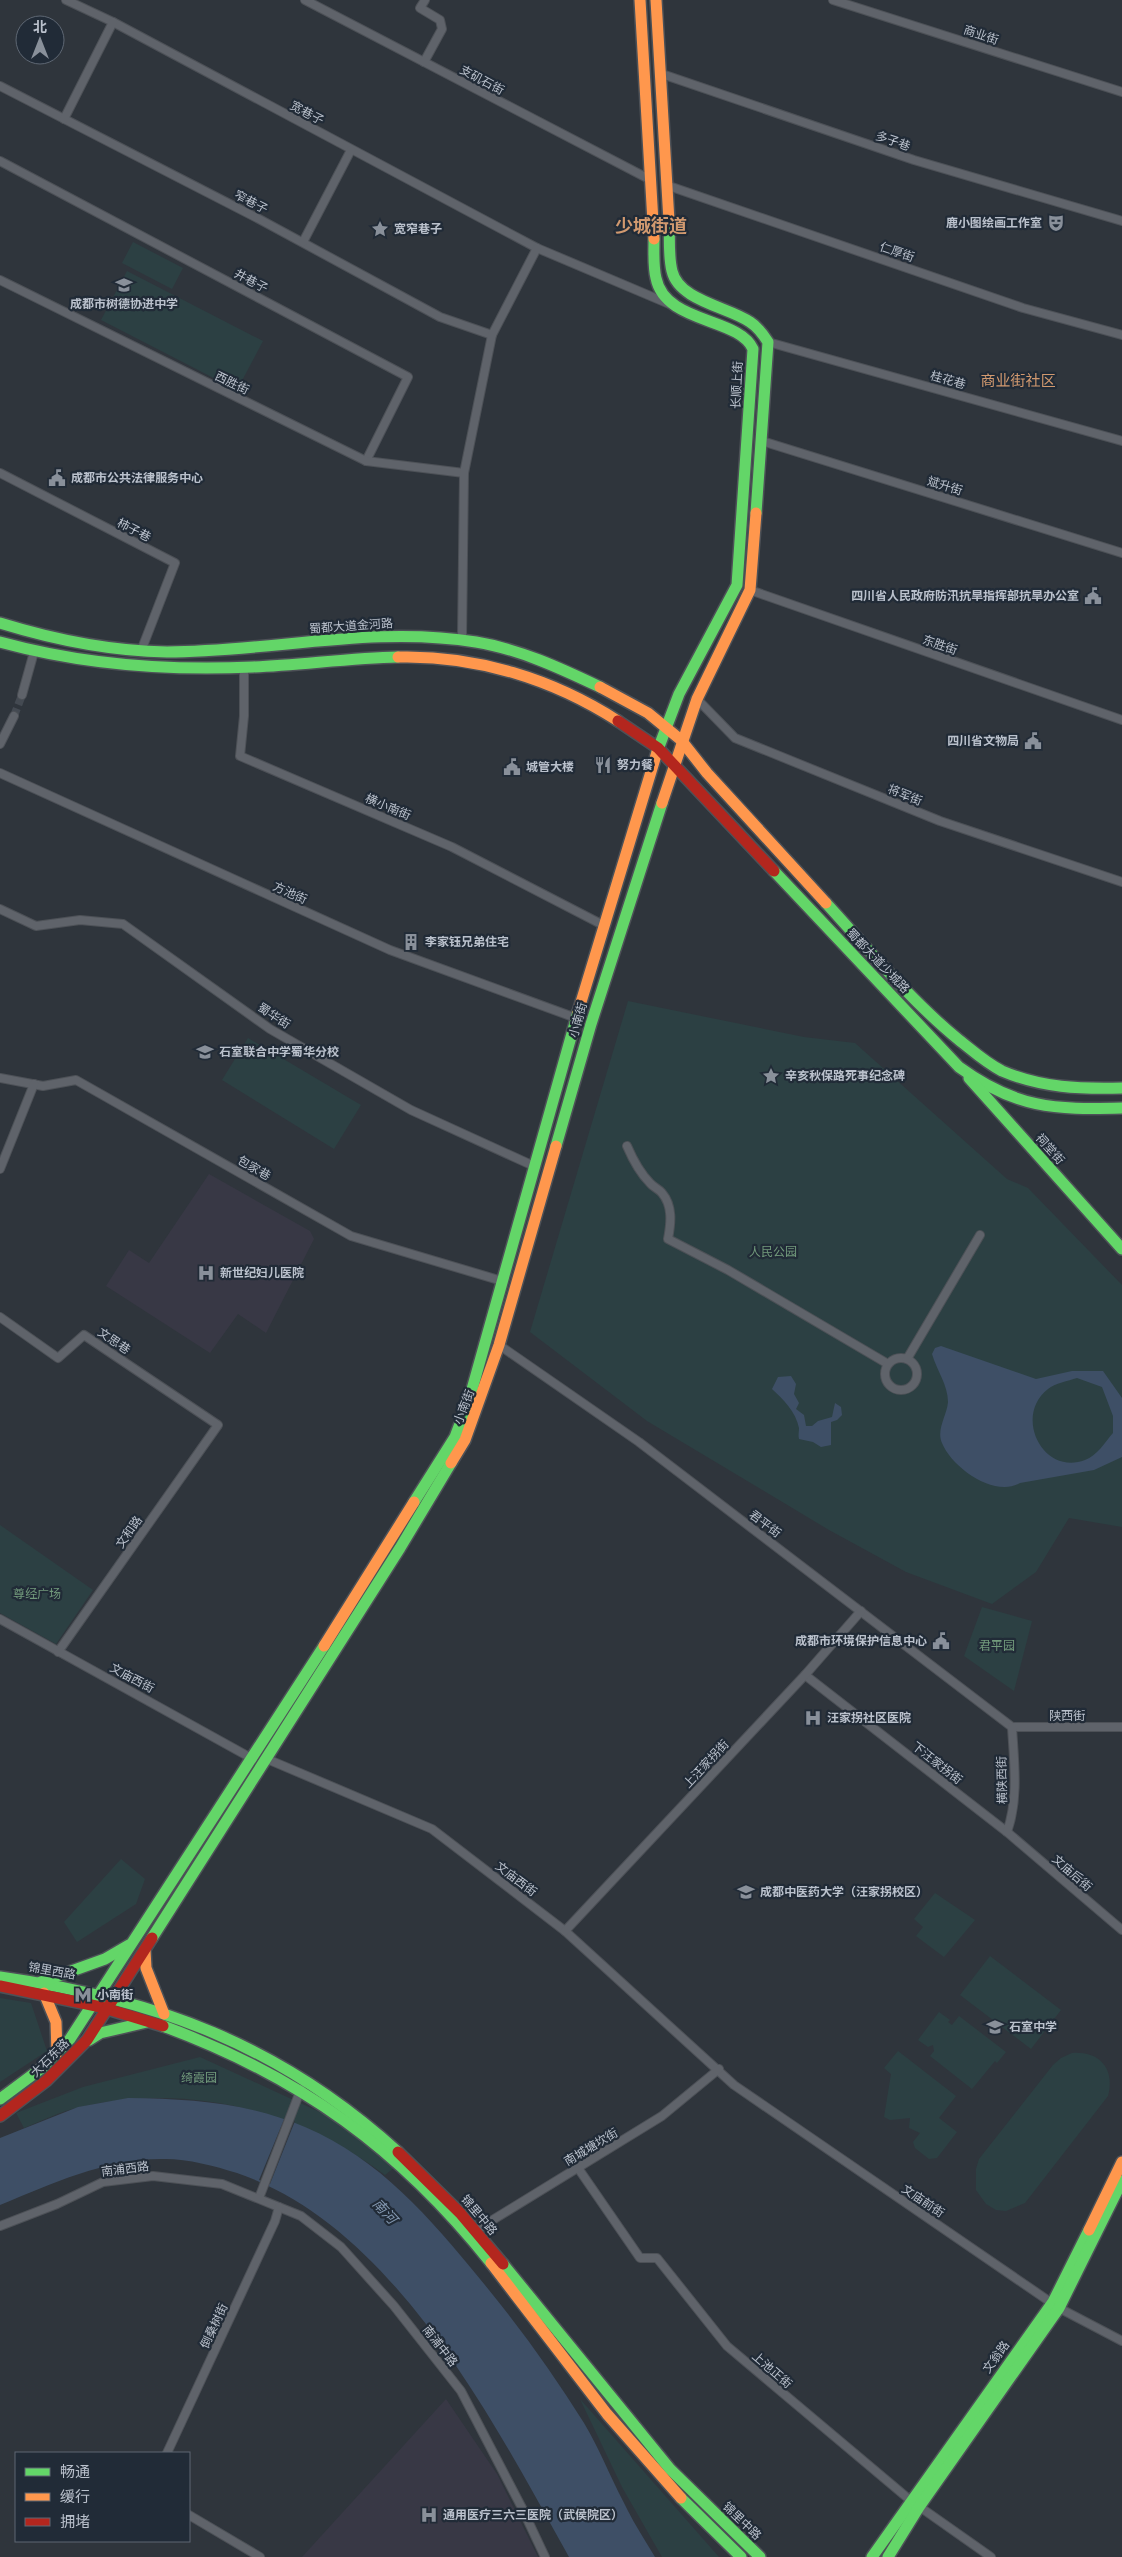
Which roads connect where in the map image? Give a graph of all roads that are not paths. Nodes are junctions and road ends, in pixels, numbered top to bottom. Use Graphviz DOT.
graph roads {
  1 [pos="66,0"];
  2 [pos="305,0"];
  3 [pos="425,0"];
  4 [pos="640,0"];
  5 [pos="656,0"];
  6 [pos="833,0"];
  7 [pos="113,22"];
  8 [pos="424,62"];
  9 [pos="660,73"];
  10 [pos="0,86"];
  11 [pos="1122,92"];
  12 [pos="64,119"];
  13 [pos="352,150"];
  14 [pos="0,161"];
  15 [pos="649,179"];
  16 [pos="666,186"];
  17 [pos="1122,221"];
  18 [pos="303,242"];
  19 [pos="536,248"];
  20 [pos="0,280"];
  21 [pos="676,306"];
  22 [pos="492,335"];
  23 [pos="1122,335"];
  24 [pos="768,342"];
  25 [pos="762,441"];
  26 [pos="1122,441"];
  27 [pos="366,461"];
  28 [pos="0,473"];
  29 [pos="464,473"];
  30 [pos="1122,554"];
  31 [pos="750,590"];
  32 [pos="0,623"];
  33 [pos="462,640"];
  34 [pos="0,642"];
  35 [pos="141,651"];
  36 [pos="34,652"];
  37 [pos="244,668"];
  38 [pos="22,695"];
  39 [pos="697,698"];
  40 [pos="14,716"];
  41 [pos="1122,720"];
  42 [pos="666,726"];
  43 [pos="682,741"];
  44 [pos="0,744"];
  45 [pos="658,748"];
  46 [pos="674,765"];
  47 [pos="0,773"];
  48 [pos="1122,882"];
  49 [pos="0,909"];
  50 [pos="603,925"];
  51 [pos="576,1018"];
  52 [pos="959,1067"];
  53 [pos="0,1078"];
  54 [pos="34,1084"];
  55 [pos="1122,1088"];
  56 [pos="1122,1108"];
  57 [pos="627,1146"];
  58 [pos="536,1167"];
  59 [pos="0,1169"];
  60 [pos="980,1235"];
  61 [pos="1122,1249"];
  62 [pos="502,1281"];
  63 [pos="0,1317"];
  64 [pos="499,1345"];
  65 [pos="907,1358"];
  66 [pos="888,1364"];
  67 [pos="218,1425"];
  68 [pos="861,1611"];
  69 [pos="0,1619"];
  70 [pos="58,1652"];
  71 [pos="805,1675"];
  72 [pos="1012,1727"];
  73 [pos="1122,1727"];
  74 [pos="253,1759"];
  75 [pos="266,1759"];
  76 [pos="1007,1832"];
  77 [pos="1122,1930"];
  78 [pos="565,1931"];
  79 [pos="131,1944"];
  80 [pos="145,1950"];
  81 [pos="0,1977"];
  82 [pos="0,1986"];
  83 [pos="41,1988"];
  84 [pos="100,1994"];
  85 [pos="112,2003"];
  86 [pos="94,2005"];
  87 [pos="164,2014"];
  88 [pos="148,2022"];
  89 [pos="87,2040"];
  90 [pos="57,2053"];
  91 [pos="719,2070"];
  92 [pos="301,2089"];
  93 [pos="0,2099"];
  94 [pos="0,2116"];
  95 [pos="1122,2162"];
  96 [pos="578,2168"];
  97 [pos="1122,2181"];
  98 [pos="259,2198"];
  99 [pos="279,2206"];
  100 [pos="0,2226"];
  101 [pos="472,2232"];
  102 [pos="1056,2305"];
  103 [pos="1122,2341"];
  104 [pos="167,2452"];
  105 [pos="915,2504"];
  106 [pos="190,2516"];
  107 [pos="260,2557"];
  108 [pos="545,2557"];
  109 [pos="741,2557"];
  110 [pos="760,2557"];
  111 [pos="872,2557"];
  112 [pos="888,2557"];
  113 [pos="991,2557"];
  1 -- 7 [label="street, 宽巷子"];
  2 -- 8 [label="street, 支矶石街"];
  3 -- 8 [label="street"];
  4 -- 15 [label="main road, 长顺上街"];
  5 -- 9 [label="main road"];
  6 -- 11 [label="street, 商业街"];
  7 -- 12 [label="street"];
  7 -- 13 [label="street, 宽巷子"];
  8 -- 15 [label="street, 支矶石街"];
  9 -- 16 [label="main road"];
  9 -- 17 [label="street, 多子巷"];
  10 -- 12 [label="street, 窄巷子"];
  12 -- 18 [label="street, 窄巷子"];
  13 -- 18 [label="street"];
  13 -- 19 [label="street, 宽巷子"];
  14 -- 27 [label="street, 井巷子"];
  15 -- 21 [label="main road, 长顺上街"];
  16 -- 23 [label="street, 仁厚街"];
  16 -- 24 [label="main road"];
  18 -- 22 [label="street, 窄巷子"];
  19 -- 21 [label="street, 宽巷子"];
  19 -- 22 [label="street"];
  20 -- 27 [label="street, 西胜街"];
  21 -- 42 [label="main road, 长顺上街"];
  22 -- 29 [label="street"];
  24 -- 25 [label="main road"];
  24 -- 26 [label="street, 桂花巷"];
  25 -- 30 [label="street, 斌升街"];
  25 -- 31 [label="main road"];
  27 -- 29 [label="street, 西胜街"];
  28 -- 35 [label="street, 柿子巷"];
  29 -- 33 [label="street"];
  31 -- 39 [label="main road"];
  31 -- 41 [label="street, 东胜街"];
  32 -- 35 [label="main road, 蜀都大道金河路"];
  33 -- 35 [label="main road, 蜀都大道金河路"];
  33 -- 42 [label="main road, 蜀都大道金河路"];
  34 -- 36 [label="main road"];
  36 -- 37 [label="main road"];
  36 -- 38 [label="street"];
  37 -- 45 [label="main road"];
  37 -- 50 [label="street, 横小南街"];
  39 -- 43 [label="main road"];
  39 -- 48 [label="street, 将军街"];
  40 -- 44 [label="street"];
  42 -- 43 [label="main road, 蜀都大道金河路"];
  42 -- 45 [label="main road, 长顺上街"];
  43 -- 46 [label="main road, 小南街"];
  43 -- 55 [label="main road, 蜀都大道少城路"];
  45 -- 46 [label="main road, 蜀都大道少城路"];
  45 -- 50 [label="main road, 小南街"];
  46 -- 52 [label="main road, 蜀都大道少城路"];
  46 -- 64 [label="main road, 小南街"];
  47 -- 51 [label="street, 方池街"];
  49 -- 58 [label="street, 蜀华街"];
  50 -- 51 [label="main road, 小南街"];
  51 -- 58 [label="main road, 小南街"];
  52 -- 56 [label="main road, 蜀都大道少城路"];
  52 -- 61 [label="main road, 祠堂街"];
  53 -- 54 [label="street, 包家巷"];
  54 -- 59 [label="street"];
  54 -- 62 [label="street, 包家巷"];
  57 -- 66 [label="street"];
  58 -- 62 [label="main road, 小南街"];
  60 -- 65 [label="street"];
  62 -- 74 [label="main road, 小南街"];
  63 -- 67 [label="street, 文思巷"];
  64 -- 68 [label="street, 君平街"];
  64 -- 75 [label="main road, 小南街"];
  65 -- 66 [label="street"];
  65 -- 66 [label="street"];
  67 -- 70 [label="street, 文和路"];
  68 -- 71 [label="street, 上汪家拐街"];
  68 -- 72 [label="street, 君平街"];
  69 -- 70 [label="street, 文庙西街"];
  70 -- 74 [label="street, 文庙西街"];
  71 -- 76 [label="street, 下汪家拐街"];
  71 -- 78 [label="street, 上汪家拐街"];
  72 -- 73 [label="street, 陕西街"];
  72 -- 76 [label="street, 横陕西街"];
  74 -- 79 [label="main road, 小南街"];
  75 -- 78 [label="street, 文庙西街"];
  75 -- 80 [label="main road, 小南街"];
  76 -- 77 [label="street, 文庙后街"];
  78 -- 91 [label="street, 文庙西街"];
  79 -- 83 [label="main road"];
  79 -- 84 [label="main road, 小南街"];
  80 -- 85 [label="main road, 小南街"];
  80 -- 87 [label="main road"];
  81 -- 83 [label="main road, 锦里西路"];
  82 -- 83 [label="main road, 锦里西路"];
  83 -- 84 [label="main road, 锦里西路"];
  83 -- 86 [label="main road, 锦里西路"];
  83 -- 90 [label="main road"];
  84 -- 85 [label="main road, 锦里中路"];
  84 -- 86 [label="main road, 小南街"];
  85 -- 86 [label="main road, 锦里中路"];
  85 -- 87 [label="main road, 锦里中路"];
  85 -- 88 [label="main road, 锦里中路"];
  85 -- 89 [label="main road, 大石东路"];
  86 -- 90 [label="main road, 大石东路"];
  87 -- 101 [label="main road, 锦里中路"];
  88 -- 89 [label="main road"];
  88 -- 92 [label="main road, 锦里中路"];
  89 -- 94 [label="main road, 大石东路"];
  90 -- 93 [label="main road, 大石东路"];
  91 -- 96 [label="street, 南城塘坎街"];
  91 -- 102 [label="street, 文庙前街"];
  92 -- 98 [label="street"];
  92 -- 101 [label="main road, 锦里中路"];
  95 -- 102 [label="main road, 文翁路"];
  96 -- 101 [label="street, 南城塘坎街"];
  96 -- 105 [label="street, 上池正街"];
  97 -- 102 [label="main road, 文翁路"];
  98 -- 99 [label="street, 南浦中路"];
  98 -- 100 [label="street, 南浦西路"];
  99 -- 104 [label="street, 倒桑树街"];
  99 -- 108 [label="street, 南浦中路"];
  101 -- 109 [label="main road, 锦里中路"];
  101 -- 110 [label="main road, 锦里中路"];
  102 -- 103 [label="street, 文庙前街"];
  102 -- 105 [label="main road, 文翁路"];
  105 -- 111 [label="main road, 文翁路"];
  105 -- 112 [label="main road, 文翁路"];
  105 -- 113 [label="street, 上池正街"];
  106 -- 107 [label="street"];
}
